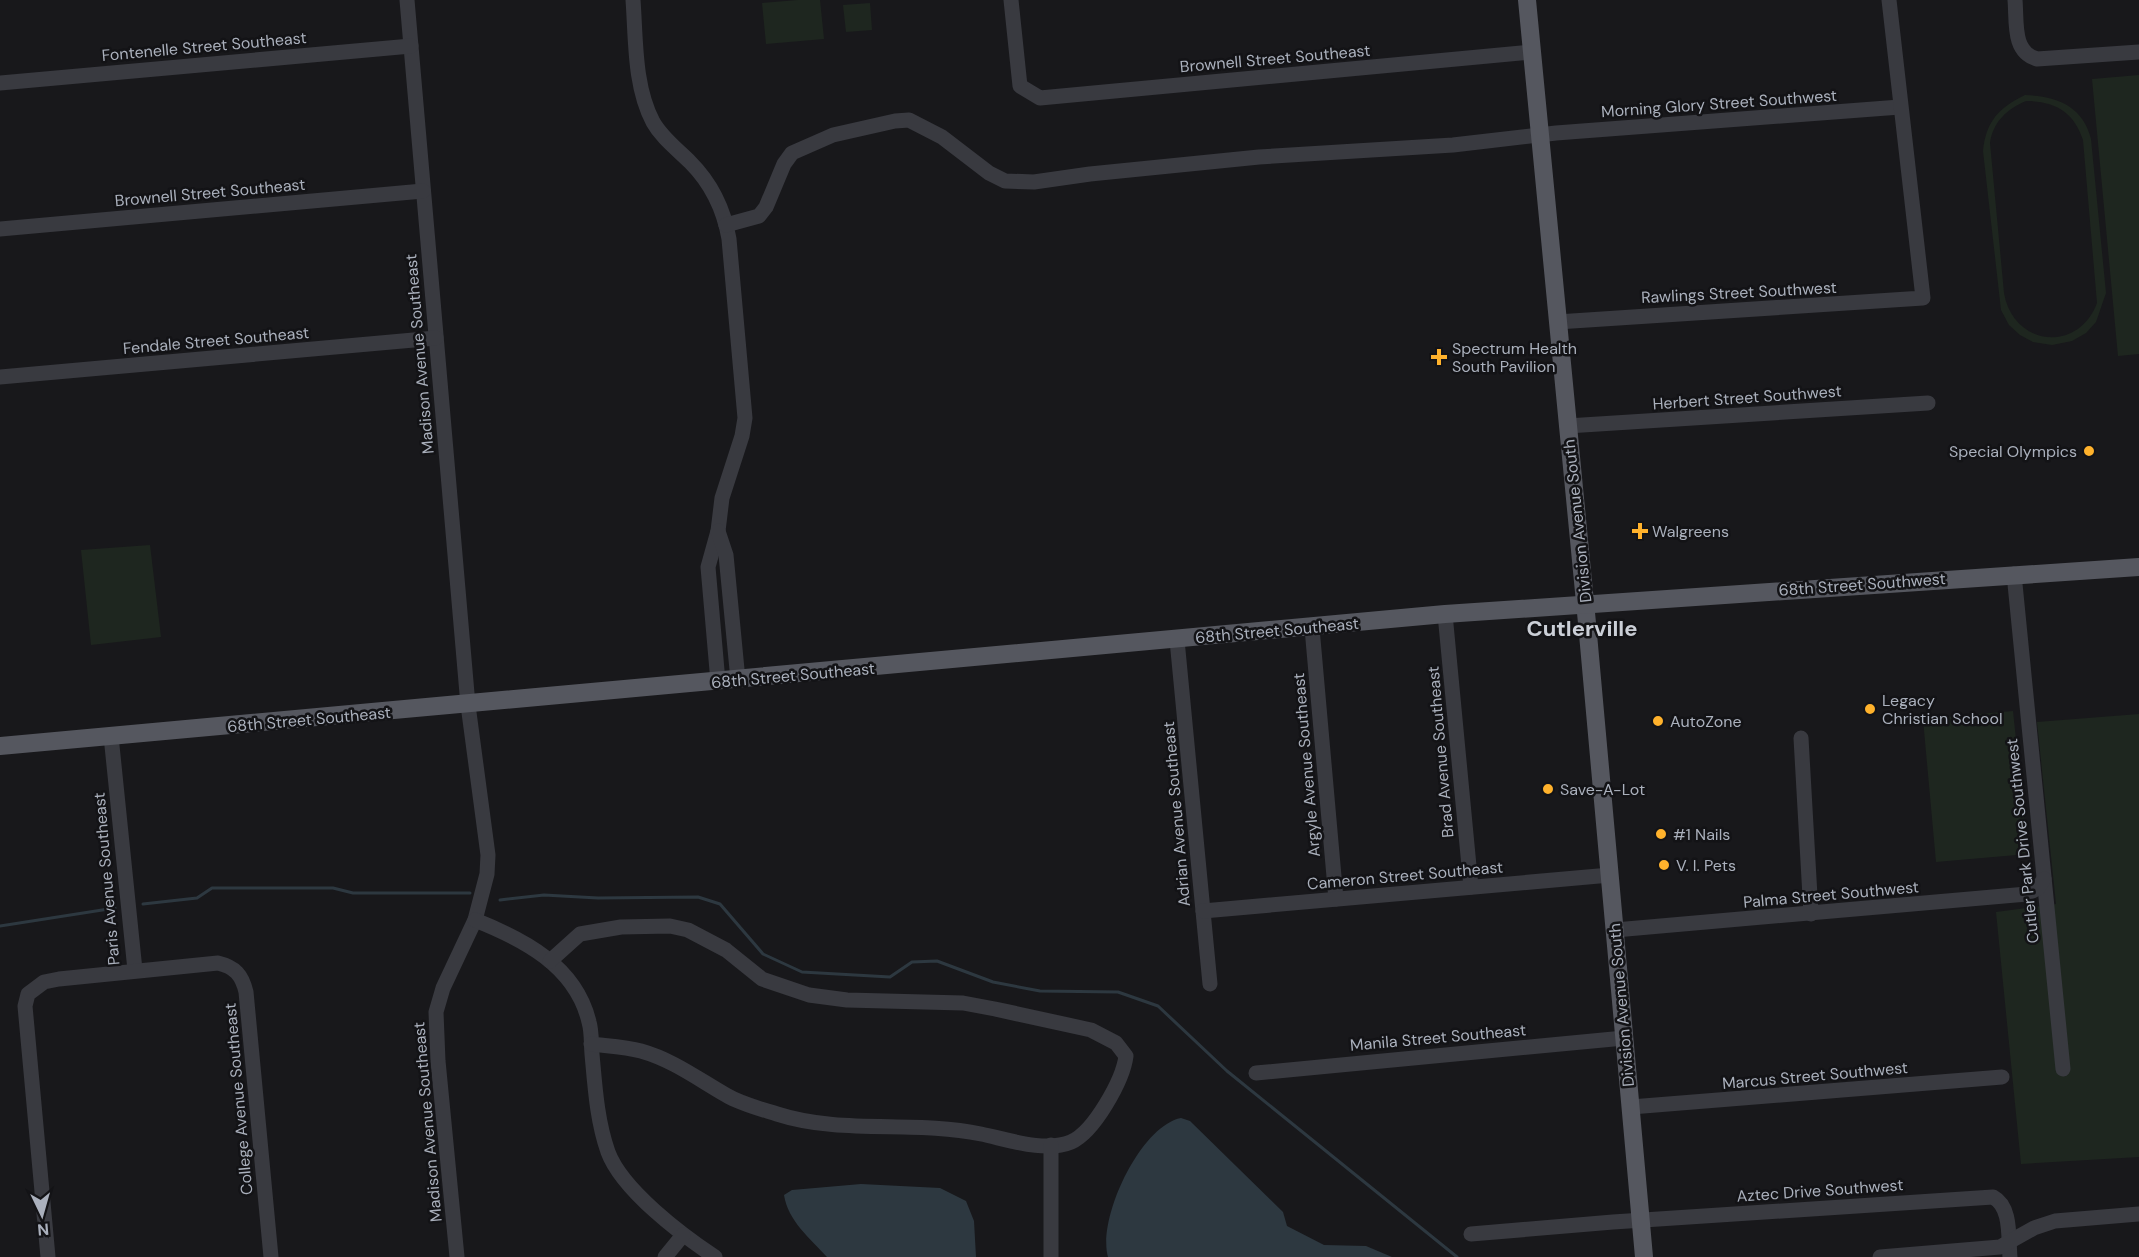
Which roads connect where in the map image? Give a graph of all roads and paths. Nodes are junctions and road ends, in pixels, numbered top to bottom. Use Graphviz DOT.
graph roads {
  1 [pos="407,0"];
  2 [pos="633,0"];
  3 [pos="1011,0"];
  4 [pos="1527,0"];
  5 [pos="1889,0"];
  6 [pos="2015,0"];
  7 [pos="411,46"];
  8 [pos="1532,52"];
  9 [pos="2139,52"];
  10 [pos="0,83"];
  11 [pos="1900,107"];
  12 [pos="1541,136"];
  13 [pos="423,191"];
  14 [pos="726,225"];
  15 [pos="0,229"];
  16 [pos="1557,322"];
  17 [pos="436,338"];
  18 [pos="0,377"];
  19 [pos="1928,404"];
  20 [pos="1567,426"];
  21 [pos="718,531"];
  22 [pos="2139,567"];
  23 [pos="2014,574"];
  24 [pos="1585,603"];
  25 [pos="1445,614"];
  26 [pos="1312,627"];
  27 [pos="1177,640"];
  28 [pos="738,680"];
  29 [pos="718,682"];
  30 [pos="468,705"];
  31 [pos="111,736"];
  32 [pos="1801,738"];
  33 [pos="0,746"];
  34 [pos="1610,875"];
  35 [pos="2044,879"];
  36 [pos="1471,887"];
  37 [pos="1336,899"];
  38 [pos="1203,911"];
  39 [pos="1811,914"];
  40 [pos="475,920"];
  41 [pos="1615,930"];
  42 [pos="550,961"];
  43 [pos="135,970"];
  44 [pos="1210,984"];
  45 [pos="1624,1038"];
  46 [pos="591,1044"];
  47 [pos="2063,1069"];
  48 [pos="1256,1072"];
  49 [pos="2002,1077"];
  50 [pos="1630,1107"];
  51 [pos="1051,1145"];
  52 [pos="2139,1215"];
  53 [pos="1641,1221"];
  54 [pos="1471,1234"];
  55 [pos="683,1235"];
  56 [pos="2009,1251"];
  57 [pos="48,1257"];
  58 [pos="271,1257"];
  59 [pos="457,1257"];
  60 [pos="665,1257"];
  61 [pos="715,1257"];
  62 [pos="1051,1257"];
  63 [pos="1644,1257"];
  64 [pos="1880,1257"];
  1 -- 7 [label="street, Madison Avenue Southeast"];
  2 -- 14 [label="street"];
  3 -- 8 [label="street, Brownell Street Southeast"];
  4 -- 8 [label="main road, Division Avenue South"];
  5 -- 11 [label="street"];
  6 -- 9 [label="street"];
  7 -- 10 [label="street, Fontenelle Street Southeast"];
  7 -- 13 [label="street, Madison Avenue Southeast"];
  8 -- 12 [label="main road, Division Avenue South"];
  11 -- 12 [label="street, Morning Glory Street Southwest"];
  11 -- 16 [label="street, Rawlings Street Southwest"];
  12 -- 14 [label="street, Morning Glory Street Southwest"];
  12 -- 16 [label="main road, Division Avenue South"];
  13 -- 15 [label="street, Brownell Street Southeast"];
  13 -- 17 [label="street, Madison Avenue Southeast"];
  14 -- 21 [label="street"];
  16 -- 20 [label="main road, Division Avenue South"];
  17 -- 18 [label="street, Fendale Street Southeast"];
  17 -- 30 [label="street, Madison Avenue Southeast"];
  19 -- 20 [label="street, Herbert Street Southwest"];
  20 -- 24 [label="main road, Division Avenue South"];
  21 -- 28 [label="street"];
  21 -- 29 [label="street"];
  22 -- 23 [label="main road, 68th Street Southwest"];
  23 -- 24 [label="main road, 68th Street Southwest"];
  23 -- 35 [label="street, Cutler Park Drive Southwest"];
  24 -- 25 [label="main road, 68th Street Southeast"];
  24 -- 34 [label="main road, Division Avenue South"];
  25 -- 26 [label="main road, 68th Street Southeast"];
  25 -- 36 [label="street, Brad Avenue Southeast"];
  26 -- 27 [label="main road, 68th Street Southeast"];
  26 -- 37 [label="street, Argyle Avenue Southeast"];
  27 -- 28 [label="main road, 68th Street Southeast"];
  27 -- 38 [label="street, Adrian Avenue Southeast"];
  28 -- 29 [label="main road, 68th Street Southeast"];
  29 -- 30 [label="main road, 68th Street Southeast"];
  30 -- 31 [label="main road, 68th Street Southeast"];
  30 -- 40 [label="street, Madison Avenue Southeast"];
  31 -- 33 [label="main road, 68th Street Southeast"];
  31 -- 43 [label="street, Paris Avenue Southeast"];
  32 -- 39 [label="street"];
  34 -- 36 [label="street, Cameron Street Southeast"];
  34 -- 41 [label="main road, Division Avenue South"];
  35 -- 39 [label="street, Palma Street Southwest"];
  35 -- 47 [label="street, Cutler Park Drive Southwest"];
  36 -- 37 [label="street, Cameron Street Southeast"];
  37 -- 38 [label="street, Cameron Street Southeast"];
  38 -- 44 [label="street, Adrian Avenue Southeast"];
  39 -- 41 [label="street, Palma Street Southwest"];
  40 -- 42 [label="street"];
  40 -- 59 [label="street, Madison Avenue Southeast"];
  41 -- 45 [label="main road, Division Avenue South"];
  42 -- 46 [label="street"];
  42 -- 51 [label="street"];
  43 -- 57 [label="street, Paris Avenue Southeast"];
  43 -- 58 [label="street, College Avenue Southeast"];
  45 -- 48 [label="street, Manila Street Southeast"];
  45 -- 50 [label="main road, Division Avenue South"];
  46 -- 51 [label="street"];
  46 -- 55 [label="street"];
  49 -- 50 [label="street, Marcus Street Southwest"];
  50 -- 53 [label="main road, Division Avenue South"];
  51 -- 62 [label="street"];
  52 -- 56 [label="street"];
  53 -- 54 [label="street, Aztec Drive Southwest"];
  53 -- 56 [label="street, Aztec Drive Southwest"];
  53 -- 63 [label="main road, Division Avenue South"];
  55 -- 60 [label="street"];
  55 -- 61 [label="street"];
  56 -- 64 [label="street"];
}
